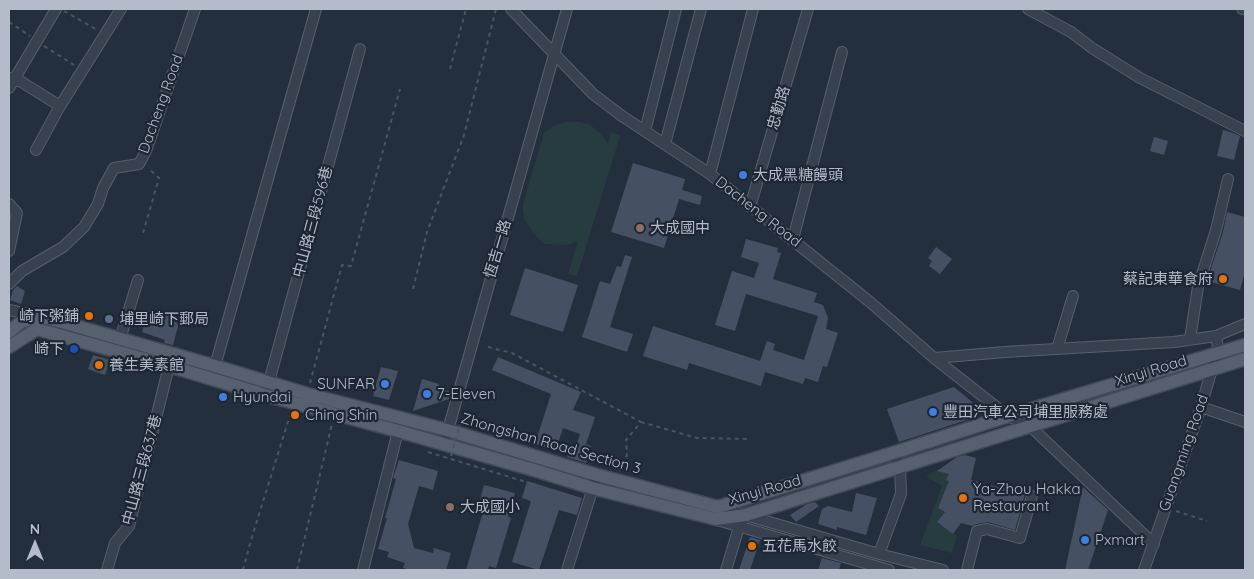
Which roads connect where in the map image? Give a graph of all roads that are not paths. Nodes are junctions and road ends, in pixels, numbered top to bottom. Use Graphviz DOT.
graph roads {
  1 [pos="56,9"];
  2 [pos="121,9"];
  3 [pos="195,9"];
  4 [pos="316,9"];
  5 [pos="567,9"];
  6 [pos="676,9"];
  7 [pos="701,9"];
  8 [pos="754,9"];
  9 [pos="808,9"];
  10 [pos="1028,9"];
  11 [pos="513,10"];
  12 [pos="360,49"];
  13 [pos="842,52"];
  14 [pos="554,53"];
  15 [pos="10,82"];
  16 [pos="60,106"];
  17 [pos="645,131"];
  18 [pos="1245,131"];
  19 [pos="665,144"];
  20 [pos="36,150"];
  21 [pos="710,174"];
  22 [pos="1228,179"];
  23 [pos="9,204"];
  24 [pos="750,207"];
  25 [pos="793,239"];
  26 [pos="9,251"];
  27 [pos="138,280"];
  28 [pos="9,284"];
  29 [pos="1072,296"];
  30 [pos="9,310"];
  31 [pos="9,314"];
  32 [pos="48,318"];
  33 [pos="20,322"];
  34 [pos="1245,324"];
  35 [pos="38,329"];
  36 [pos="9,332"];
  37 [pos="1216,336"];
  38 [pos="120,339"];
  39 [pos="1190,339"];
  40 [pos="1245,345"];
  41 [pos="9,347"];
  42 [pos="1057,349"];
  43 [pos="1219,353"];
  44 [pos="934,358"];
  45 [pos="1245,359"];
  46 [pos="169,366"];
  47 [pos="215,366"];
  48 [pos="1212,369"];
  49 [pos="267,389"];
  50 [pos="1201,407"];
  51 [pos="1008,416"];
  52 [pos="1245,422"];
  53 [pos="1030,426"];
  54 [pos="447,430"];
  55 [pos="398,431"];
  56 [pos="444,444"];
  57 [pos="893,453"];
  58 [pos="900,466"];
  59 [pos="597,475"];
  60 [pos="592,488"];
  61 [pos="1032,496"];
  62 [pos="717,513"];
  63 [pos="746,514"];
  64 [pos="739,527"];
  65 [pos="1154,544"];
  66 [pos="879,554"];
  67 [pos="107,570"];
  68 [pos="363,570"];
  69 [pos="567,570"];
  70 [pos="726,570"];
  71 [pos="888,570"];
  72 [pos="897,570"];
  73 [pos="943,570"];
  74 [pos="967,570"];
  75 [pos="1144,570"];
  1 -- 15 [label="street"];
  2 -- 16 [label="street"];
  3 -- 28 [label="street, Dacheng Road"];
  4 -- 47 [label="street"];
  5 -- 14 [label="street, 恆吉一路"];
  6 -- 17 [label="street"];
  7 -- 19 [label="street"];
  8 -- 21 [label="street"];
  9 -- 24 [label="street, 忠勤路"];
  10 -- 18 [label="street"];
  11 -- 14 [label="street, Dacheng Road"];
  12 -- 49 [label="street, 中山路三段596巷"];
  13 -- 25 [label="street"];
  14 -- 17 [label="street, Dacheng Road"];
  14 -- 54 [label="street, 恆吉一路"];
  15 -- 16 [label="street"];
  16 -- 20 [label="street"];
  17 -- 19 [label="street, Dacheng Road"];
  19 -- 21 [label="street, Dacheng Road"];
  21 -- 24 [label="street, Dacheng Road"];
  22 -- 39 [label="street"];
  23 -- 26 [label="street"];
  24 -- 25 [label="street, Dacheng Road"];
  25 -- 44 [label="street, Dacheng Road"];
  27 -- 38 [label="street"];
  29 -- 42 [label="street"];
  30 -- 32 [label="street"];
  31 -- 33 [label="street"];
  32 -- 33 [label="main road, Zhongshan Road Section 3"];
  32 -- 38 [label="main road, Zhongshan Road Section 3"];
  33 -- 35 [label="street"];
  33 -- 36 [label="main road"];
  34 -- 37 [label="street"];
  35 -- 41 [label="main road"];
  35 -- 46 [label="main road, Zhongshan Road Section 3"];
  37 -- 39 [label="street"];
  37 -- 43 [label="street"];
  38 -- 47 [label="main road, Zhongshan Road Section 3"];
  39 -- 42 [label="street"];
  40 -- 43 [label="main road, Xinyi Road"];
  42 -- 44 [label="street"];
  43 -- 48 [label="street, Guangming Road"];
  43 -- 51 [label="main road, Xinyi Road"];
  44 -- 51 [label="street, Dacheng Road"];
  45 -- 48 [label="main road, Xinyi Road"];
  46 -- 49 [label="main road, Zhongshan Road Section 3"];
  46 -- 67 [label="street, 中山路三段637巷"];
  47 -- 49 [label="main road, Zhongshan Road Section 3"];
  48 -- 50 [label="street, Guangming Road"];
  48 -- 53 [label="main road, Xinyi Road"];
  49 -- 54 [label="main road, Zhongshan Road Section 3"];
  49 -- 55 [label="main road, Zhongshan Road Section 3"];
  50 -- 52 [label="street"];
  50 -- 65 [label="street, Guangming Road"];
  51 -- 53 [label="street, Dacheng Road"];
  51 -- 57 [label="main road, Xinyi Road"];
  53 -- 58 [label="main road, Xinyi Road"];
  53 -- 65 [label="street, Dacheng Road"];
  54 -- 56 [label="street, 恆吉一路"];
  54 -- 59 [label="main road, Zhongshan Road Section 3"];
  55 -- 56 [label="main road, Zhongshan Road Section 3"];
  55 -- 68 [label="street"];
  56 -- 60 [label="main road, Zhongshan Road Section 3"];
  57 -- 58 [label="street"];
  57 -- 62 [label="main road, Xinyi Road"];
  58 -- 63 [label="main road, Xinyi Road"];
  58 -- 66 [label="street"];
  59 -- 60 [label="street"];
  59 -- 62 [label="main road, Zhongshan Road Section 3"];
  60 -- 62 [label="main road, Zhongshan Road Section 3"];
  60 -- 69 [label="street"];
  61 -- 74 [label="street"];
  62 -- 63 [label="main road, Xinyi Road"];
  62 -- 64 [label="street, Zhongshan Road Section 3"];
  63 -- 64 [label="street"];
  63 -- 66 [label="street"];
  64 -- 70 [label="street"];
  64 -- 71 [label="street, Zhongshan Road Section 3"];
  65 -- 75 [label="street, Guangming Road"];
  66 -- 72 [label="street"];
  66 -- 73 [label="street"];
}
